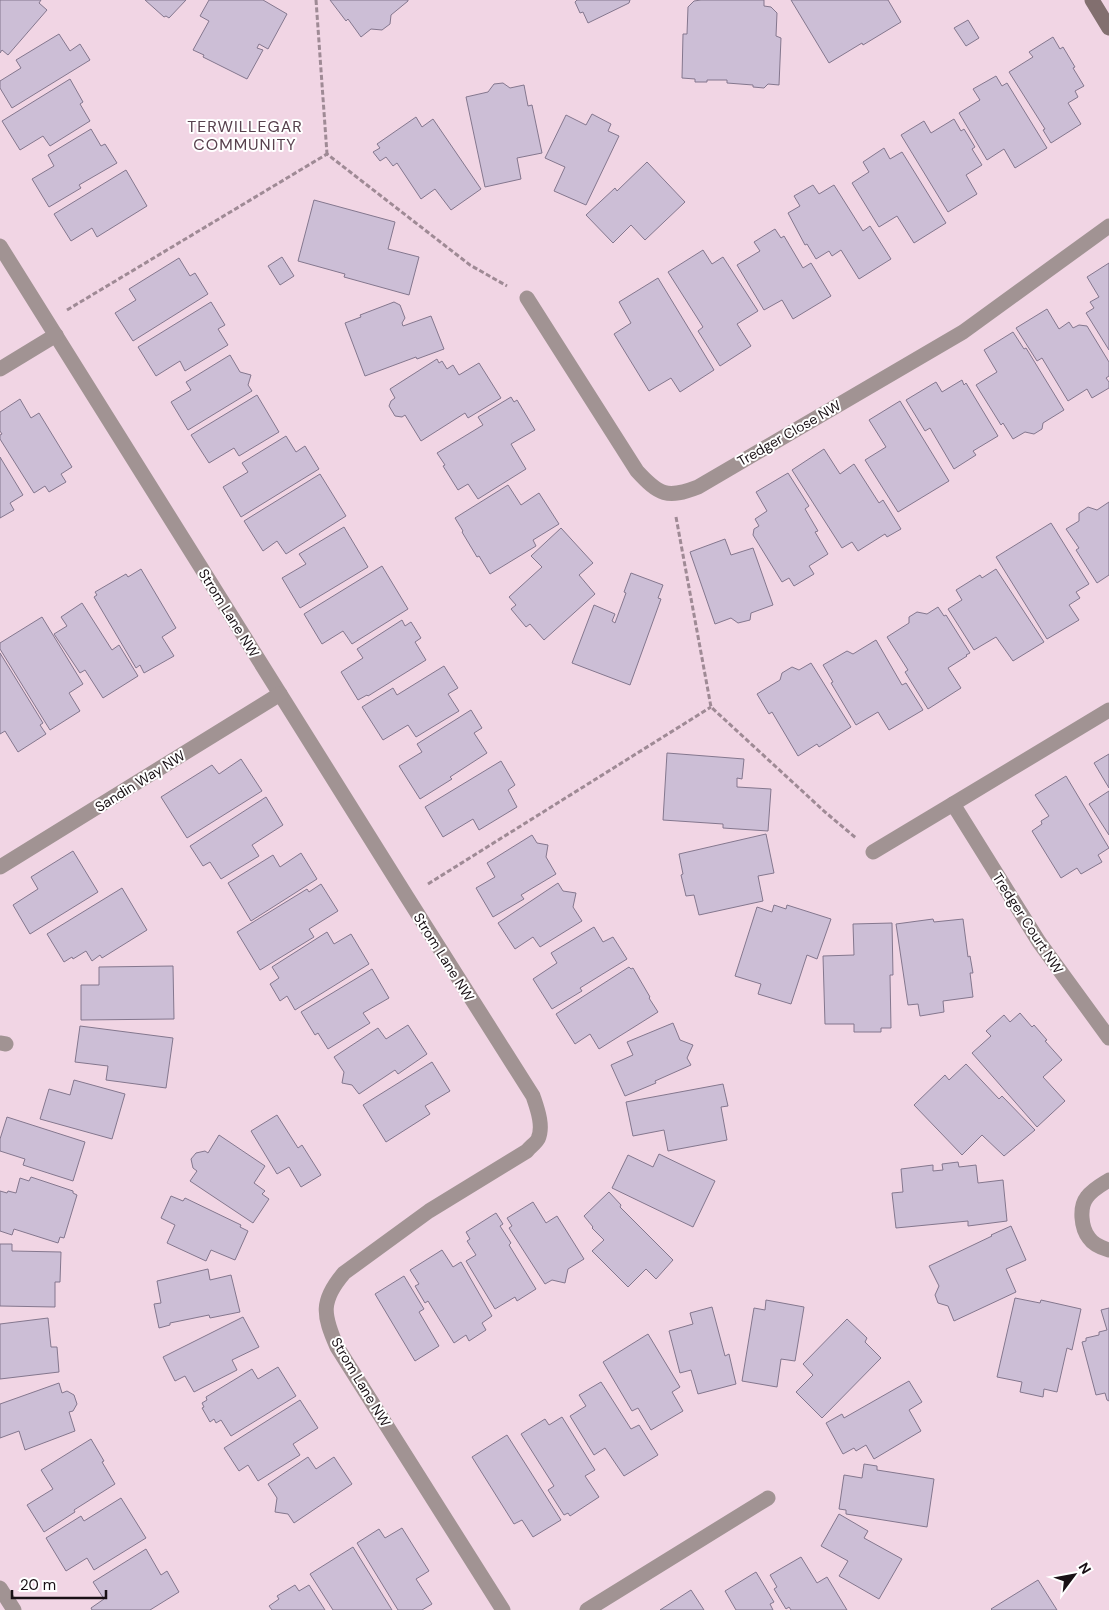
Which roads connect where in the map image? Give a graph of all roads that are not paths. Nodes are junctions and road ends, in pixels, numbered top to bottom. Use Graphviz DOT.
graph roads {
  1 [pos="1092,0"];
  2 [pos="1109,28"];
  3 [pos="1109,226"];
  4 [pos="0,246"];
  5 [pos="527,298"];
  6 [pos="56,335"];
  7 [pos="0,370"];
  8 [pos="280,694"];
  9 [pos="1109,710"];
  10 [pos="953,804"];
  11 [pos="873,852"];
  12 [pos="0,867"];
  13 [pos="1109,1038"];
  14 [pos="1109,1180"];
  15 [pos="1109,1250"];
  16 [pos="768,1498"];
  17 [pos="0,1588"];
  18 [pos="14,1610"];
  19 [pos="503,1610"];
  20 [pos="587,1610"];
  1 -- 2 [label="street"];
  3 -- 5 [label="street, Tredger Close NW"];
  4 -- 6 [label="street, Strom Lane NW"];
  6 -- 7 [label="street"];
  6 -- 8 [label="street, Strom Lane NW"];
  8 -- 12 [label="street, Sandin Way NW"];
  8 -- 19 [label="street, Strom Lane NW"];
  9 -- 10 [label="street"];
  10 -- 11 [label="street"];
  10 -- 13 [label="street, Tredger Court NW"];
  14 -- 15 [label="street"];
  16 -- 20 [label="street"];
  17 -- 18 [label="street"];
}
